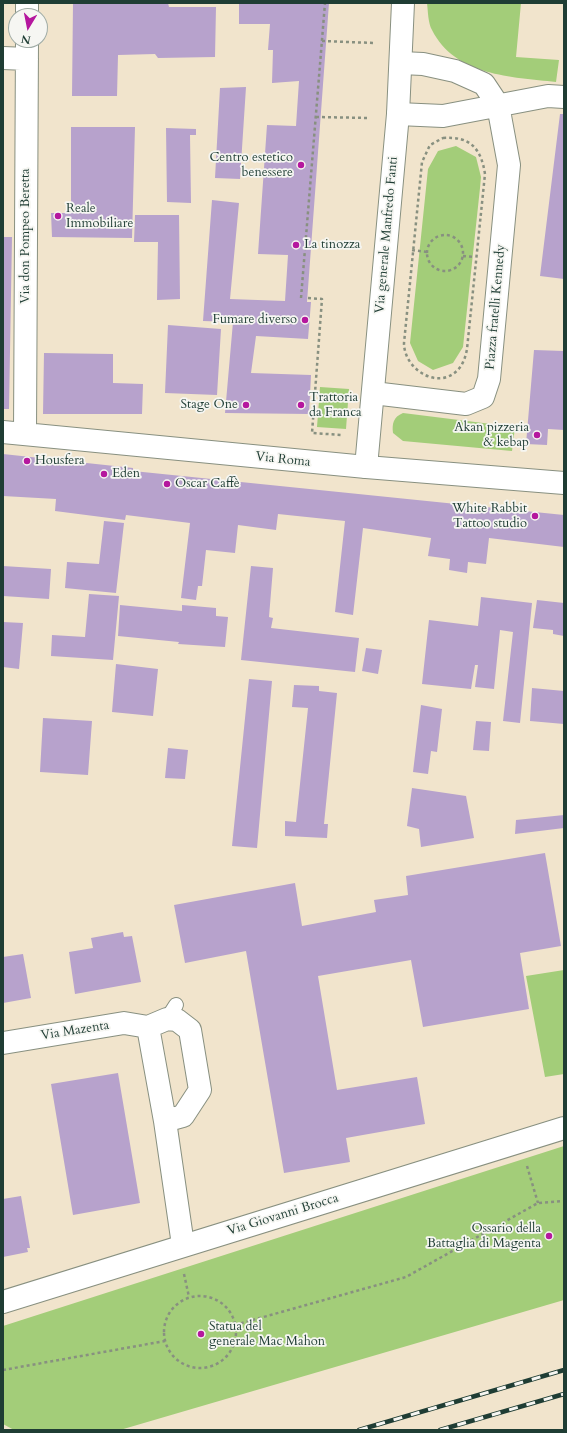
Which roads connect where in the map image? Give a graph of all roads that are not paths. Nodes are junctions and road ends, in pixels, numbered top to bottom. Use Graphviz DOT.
graph roads {
  1 [pos="403,3"];
  2 [pos="27,49"];
  3 [pos="3,58"];
  4 [pos="401,63"];
  5 [pos="564,97"];
  6 [pos="498,105"];
  7 [pos="398,114"];
  8 [pos="372,393"];
  9 [pos="3,432"];
  10 [pos="26,433"];
  11 [pos="366,467"];
  12 [pos="564,483"];
  13 [pos="164,1017"];
  14 [pos="3,1044"];
  15 [pos="164,1121"];
  16 [pos="564,1128"];
  17 [pos="183,1245"];
  18 [pos="3,1302"];
  1 -- 4 [label="street, Via generale Manfredo Fanti"];
  2 -- 3 [label="street"];
  2 -- 10 [label="street, Via don Pompeo Beretta"];
  4 -- 6 [label="street, Piazza fratelli Kennedy"];
  4 -- 7 [label="street, Via generale Manfredo Fanti"];
  5 -- 6 [label="street"];
  6 -- 7 [label="street"];
  6 -- 8 [label="street, Piazza fratelli Kennedy"];
  7 -- 8 [label="street, Via generale Manfredo Fanti"];
  8 -- 11 [label="street, Via generale Manfredo Fanti"];
  9 -- 10 [label="street, Via Roma"];
  10 -- 11 [label="street, Via Roma"];
  11 -- 12 [label="street, Via Roma"];
  13 -- 14 [label="street, Via Mazenta"];
  13 -- 15 [label="street"];
  13 -- 15 [label="street, Via Mazenta"];
  15 -- 17 [label="street"];
  16 -- 17 [label="street, Via Giovanni Brocca"];
  17 -- 18 [label="street, Via Giovanni Brocca"];
}
